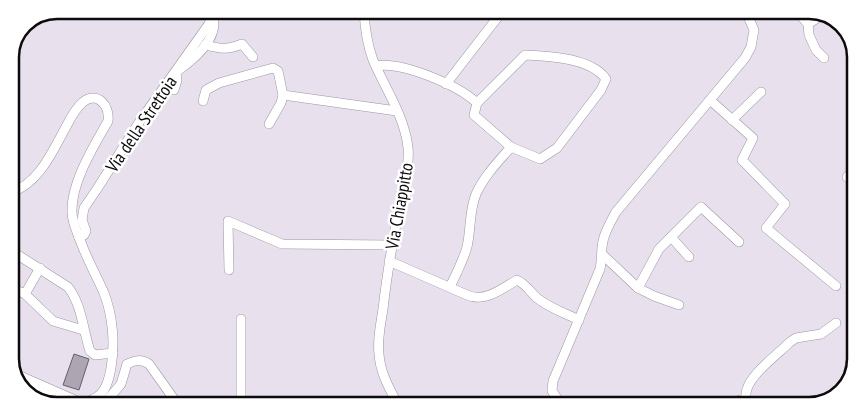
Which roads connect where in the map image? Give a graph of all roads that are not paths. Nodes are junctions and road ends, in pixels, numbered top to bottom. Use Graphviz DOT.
graph roads {
  1 [pos="210,19"];
  2 [pos="214,19"];
  3 [pos="365,19"];
  4 [pos="497,19"];
  5 [pos="749,19"];
  6 [pos="804,19"];
  7 [pos="816,19"];
  8 [pos="808,24"];
  9 [pos="205,45"];
  10 [pos="253,57"];
  11 [pos="824,58"];
  12 [pos="376,66"];
  13 [pos="176,72"];
  14 [pos="446,84"];
  15 [pos="174,90"];
  16 [pos="761,92"];
  17 [pos="284,95"];
  18 [pos="710,100"];
  19 [pos="203,101"];
  20 [pos="477,103"];
  21 [pos="397,111"];
  22 [pos="732,120"];
  23 [pos="269,124"];
  24 [pos="511,147"];
  25 [pos="19,189"];
  26 [pos="671,237"];
  27 [pos="79,238"];
  28 [pos="739,242"];
  29 [pos="392,245"];
  30 [pos="19,255"];
  31 [pos="603,255"];
  32 [pos="689,257"];
  33 [pos="389,261"];
  34 [pos="40,268"];
  35 [pos="229,270"];
  36 [pos="836,286"];
  37 [pos="450,287"];
  38 [pos="638,288"];
  39 [pos="19,291"];
  40 [pos="25,294"];
  41 [pos="679,305"];
  42 [pos="241,319"];
  43 [pos="579,320"];
  44 [pos="836,323"];
  45 [pos="83,330"];
  46 [pos="113,352"];
  47 [pos="27,382"];
  48 [pos="107,395"];
  49 [pos="53,397"];
  50 [pos="172,397"];
  51 [pos="241,397"];
  52 [pos="393,397"];
  53 [pos="556,397"];
  54 [pos="746,397"];
  1 -- 13 [label="street, Via della Strettoia"];
  2 -- 9 [label="street"];
  3 -- 12 [label="street, Via Chiappitto"];
  4 -- 14 [label="street"];
  5 -- 18 [label="street"];
  6 -- 8 [label="street"];
  7 -- 8 [label="street"];
  8 -- 11 [label="street"];
  9 -- 10 [label="street"];
  9 -- 13 [label="street"];
  12 -- 14 [label="street"];
  12 -- 21 [label="street, Via Chiappitto"];
  13 -- 15 [label="street"];
  13 -- 27 [label="street, Via della Strettoia"];
  14 -- 20 [label="street"];
  16 -- 22 [label="street"];
  17 -- 19 [label="street"];
  17 -- 21 [label="street"];
  17 -- 23 [label="street"];
  18 -- 22 [label="street"];
  18 -- 31 [label="street"];
  20 -- 24 [label="street"];
  20 -- 24 [label="street"];
  21 -- 29 [label="street, Via Chiappitto"];
  22 -- 36 [label="street"];
  24 -- 37 [label="street"];
  25 -- 27 [label="street"];
  26 -- 28 [label="street"];
  26 -- 32 [label="street"];
  26 -- 38 [label="street"];
  27 -- 46 [label="street"];
  29 -- 33 [label="street, Via Chiappitto"];
  29 -- 35 [label="street"];
  30 -- 34 [label="street"];
  31 -- 38 [label="street"];
  31 -- 43 [label="street"];
  33 -- 37 [label="street"];
  33 -- 52 [label="street, Via Chiappitto"];
  34 -- 40 [label="street"];
  34 -- 45 [label="street"];
  37 -- 43 [label="street"];
  38 -- 41 [label="street"];
  39 -- 40 [label="street"];
  40 -- 45 [label="street"];
  42 -- 51 [label="street"];
  43 -- 53 [label="street"];
  44 -- 54 [label="street"];
  45 -- 46 [label="street"];
  46 -- 48 [label="street"];
  47 -- 49 [label="main road"];
  48 -- 50 [label="street"];
}
